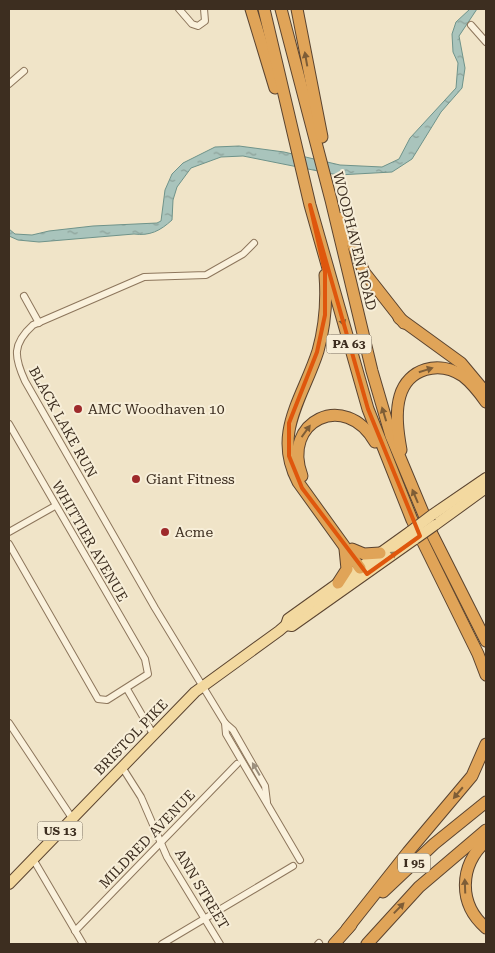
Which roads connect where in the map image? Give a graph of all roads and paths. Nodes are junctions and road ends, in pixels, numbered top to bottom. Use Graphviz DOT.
graph roads {
  1 [pos="191,9"];
  2 [pos="204,9"];
  3 [pos="251,9"];
  4 [pos="264,9"];
  5 [pos="282,9"];
  6 [pos="297,9"];
  7 [pos="181,11"];
  8 [pos="471,25"];
  9 [pos="486,42"];
  10 [pos="24,71"];
  11 [pos="9,84"];
  12 [pos="294,152"];
  13 [pos="323,157"];
  14 [pos="299,170"];
  15 [pos="327,174"];
  16 [pos="331,200"];
  17 [pos="310,205"];
  18 [pos="254,243"];
  19 [pos="24,296"];
  20 [pos="404,322"];
  21 [pos="39,323"];
  22 [pos="323,331"];
  23 [pos="486,393"];
  24 [pos="486,402"];
  25 [pos="9,424"];
  26 [pos="486,478"];
  27 [pos="401,479"];
  28 [pos="486,488"];
  29 [pos="55,506"];
  30 [pos="433,520"];
  31 [pos="9,532"];
  32 [pos="413,535"];
  33 [pos="9,544"];
  34 [pos="349,549"];
  35 [pos="380,553"];
  36 [pos="430,559"];
  37 [pos="364,569"];
  38 [pos="338,583"];
  39 [pos="460,587"];
  40 [pos="286,625"];
  41 [pos="486,627"];
  42 [pos="486,641"];
  43 [pos="486,652"];
  44 [pos="486,675"];
  45 [pos="202,686"];
  46 [pos="127,689"];
  47 [pos="9,723"];
  48 [pos="153,734"];
  49 [pos="486,744"];
  50 [pos="237,764"];
  51 [pos="122,767"];
  52 [pos="486,802"];
  53 [pos="72,818"];
  54 [pos="486,830"];
  55 [pos="486,842"];
  56 [pos="160,844"];
  57 [pos="33,859"];
  58 [pos="300,860"];
  59 [pos="294,866"];
  60 [pos="9,884"];
  61 [pos="205,919"];
  62 [pos="486,928"];
  63 [pos="347,929"];
  64 [pos="75,931"];
  65 [pos="83,944"];
  66 [pos="162,944"];
  67 [pos="220,944"];
  68 [pos="334,944"];
  69 [pos="367,944"];
  1 -- 7 [label="street"];
  2 -- 7 [label="street"];
  3 -- 12 [label="highway"];
  4 -- 12 [label="highway, WOODHAVEN ROAD / PA 63"];
  5 -- 13 [label="highway, WOODHAVEN ROAD / PA 63"];
  13 -- 6 [label="highway, one-way"];
  8 -- 9 [label="street"];
  10 -- 11 [label="street"];
  12 -- 14 [label="highway, WOODHAVEN ROAD / PA 63"];
  13 -- 15 [label="highway, WOODHAVEN ROAD / PA 63"];
  14 -- 17 [label="highway, WOODHAVEN ROAD / PA 63"];
  14 -- 22 [label="highway"];
  15 -- 16 [label="highway, WOODHAVEN ROAD / PA 63"];
  15 -- 20 [label="highway"];
  16 -- 20 [label="highway"];
  27 -- 16 [label="highway, WOODHAVEN ROAD / PA 63, one-way"];
  17 -- 22 [label="highway"];
  17 -- 27 [label="highway, WOODHAVEN ROAD / PA 63, one-way"];
  18 -- 21 [label="street, BLACK LAKE RUN"];
  19 -- 21 [label="street"];
  20 -- 23 [label="highway"];
  21 -- 45 [label="street, BLACK LAKE RUN"];
  22 -- 34 [label="highway"];
  27 -- 24 [label="highway, one-way"];
  25 -- 29 [label="street, WHITTIER AVENUE"];
  26 -- 30 [label="main road, BRISTOL PIKE / US 13"];
  34 -- 27 [label="highway, one-way"];
  27 -- 36 [label="highway, WOODHAVEN ROAD / PA 63"];
  39 -- 27 [label="highway, WOODHAVEN ROAD / PA 63, one-way"];
  28 -- 30 [label="main road, BRISTOL PIKE / US 13"];
  29 -- 31 [label="street"];
  29 -- 46 [label="street, WHITTIER AVENUE"];
  30 -- 32 [label="main road, BRISTOL PIKE / US 13, bridge"];
  32 -- 35 [label="main road, BRISTOL PIKE / US 13"];
  37 -- 32 [label="main road, BRISTOL PIKE / US 13, one-way"];
  33 -- 46 [label="street"];
  34 -- 35 [label="highway"];
  34 -- 37 [label="highway"];
  34 -- 38 [label="highway"];
  35 -- 37 [label="main road, BRISTOL PIKE / US 13"];
  36 -- 43 [label="highway"];
  36 -- 44 [label="highway"];
  37 -- 38 [label="main road, BRISTOL PIKE / US 13"];
  37 -- 40 [label="main road, BRISTOL PIKE / US 13"];
  38 -- 40 [label="main road, BRISTOL PIKE / US 13"];
  39 -- 41 [label="highway"];
  39 -- 42 [label="highway"];
  40 -- 45 [label="main road, BRISTOL PIKE / US 13"];
  45 -- 48 [label="main road, BRISTOL PIKE / US 13"];
  45 -- 58 [label="street, BLACK LAKE RUN"];
  46 -- 48 [label="street"];
  47 -- 53 [label="street"];
  48 -- 51 [label="main road, BRISTOL PIKE / US 13"];
  49 -- 63 [label="highway, one-way"];
  50 -- 56 [label="street, MILDRED AVENUE"];
  51 -- 53 [label="main road, BRISTOL PIKE / US 13"];
  51 -- 56 [label="street, ANN STREET"];
  52 -- 63 [label="highway, I 95"];
  53 -- 57 [label="main road, BRISTOL PIKE / US 13"];
  69 -- 54 [label="highway, I 95, one-way"];
  62 -- 55 [label="highway, one-way"];
  56 -- 61 [label="street, ANN STREET"];
  56 -- 64 [label="street, MILDRED AVENUE"];
  57 -- 60 [label="main road, BRISTOL PIKE / US 13"];
  57 -- 64 [label="street"];
  59 -- 61 [label="street"];
  61 -- 66 [label="street"];
  61 -- 67 [label="street, ANN STREET"];
  63 -- 68 [label="highway, I 95"];
  64 -- 65 [label="street"];
}
